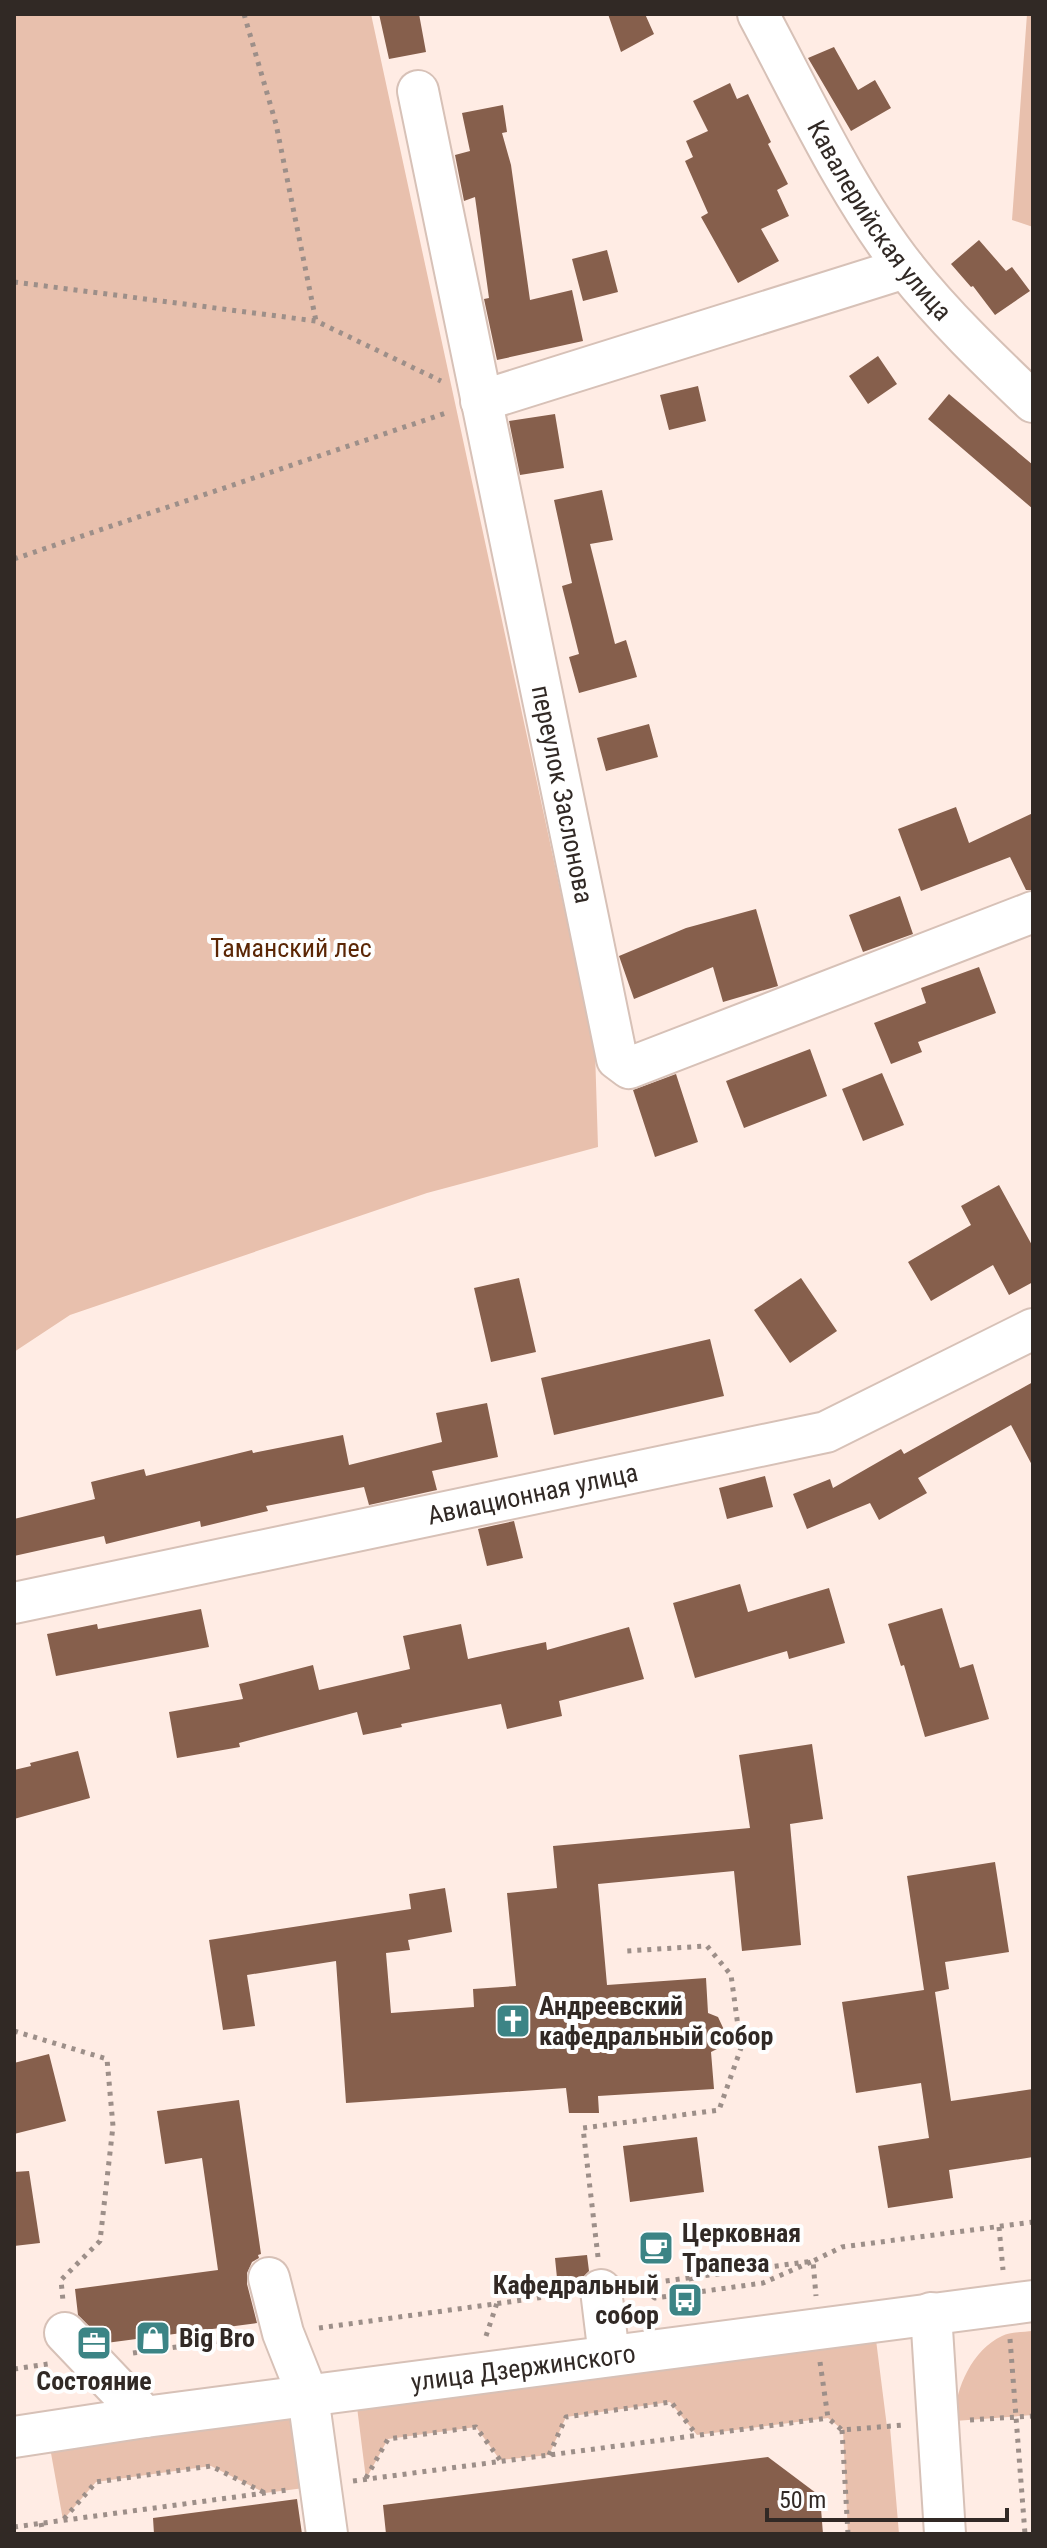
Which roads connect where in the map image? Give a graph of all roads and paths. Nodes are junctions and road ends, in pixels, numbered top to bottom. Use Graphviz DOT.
graph roads {
  1 [pos="244,14"];
  2 [pos="758,14"];
  3 [pos="418,91"];
  4 [pos="905,268"];
  5 [pos="14,282"];
  6 [pos="316,321"];
  7 [pos="481,401"];
  8 [pos="1033,402"];
  9 [pos="14,559"];
  10 [pos="1033,912"];
  11 [pos="1033,1329"];
  12 [pos="14,1603"];
  13 [pos="627,1951"];
  14 [pos="14,2031"];
  15 [pos="1033,2222"];
  16 [pos="813,2261"];
  17 [pos="691,2277"];
  18 [pos="269,2278"];
  19 [pos="601,2290"];
  20 [pos="694,2293"];
  21 [pos="1033,2301"];
  22 [pos="497,2303"];
  23 [pos="931,2313"];
  24 [pos="65,2333"];
  25 [pos="283,2333"];
  26 [pos="483,2346"];
  27 [pos="123,2354"];
  28 [pos="609,2356"];
  29 [pos="14,2369"];
  30 [pos="308,2396"];
  31 [pos="1033,2416"];
  32 [pos="145,2417"];
  33 [pos="828,2418"];
  34 [pos="842,2430"];
  35 [pos="697,2435"];
  36 [pos="14,2437"];
  37 [pos="549,2455"];
  38 [pos="500,2460"];
  39 [pos="366,2479"];
  40 [pos="320,2486"];
  41 [pos="265,2493"];
  42 [pos="63,2520"];
  43 [pos="41,2523"];
  44 [pos="14,2527"];
  45 [pos="43,2534"];
  46 [pos="327,2534"];
  47 [pos="848,2534"];
  48 [pos="945,2534"];
  49 [pos="1025,2534"];
  1 -- 6 [label="path"];
  2 -- 4 [label="street, Кавалерийская улица"];
  3 -- 7 [label="street, переулок Заслонова"];
  4 -- 7 [label="street"];
  4 -- 8 [label="street, Кавалерийская улица"];
  5 -- 6 [label="path"];
  6 -- 7 [label="path"];
  7 -- 9 [label="path"];
  7 -- 10 [label="street, переулок Заслонова"];
  11 -- 12 [label="street, Авиационная улица"];
  13 -- 19 [label="path"];
  14 -- 24 [label="path"];
  15 -- 16 [label="path"];
  16 -- 17 [label="path"];
  16 -- 20 [label="path"];
  17 -- 20 [label="path"];
  17 -- 20 [label="path"];
  18 -- 25 [label="street"];
  19 -- 22 [label="path"];
  19 -- 28 [label="street"];
  21 -- 23 [label="street, улица Дзержинского"];
  22 -- 25 [label="path"];
  22 -- 26 [label="path"];
  23 -- 28 [label="street, улица Дзержинского"];
  23 -- 48 [label="street"];
  24 -- 29 [label="path"];
  24 -- 32 [label="street"];
  25 -- 27 [label="path"];
  25 -- 30 [label="street"];
  28 -- 30 [label="street, улица Дзержинского"];
  30 -- 32 [label="street, улица Дзержинского"];
  30 -- 40 [label="street"];
  31 -- 49 [label="path"];
  32 -- 36 [label="street, улица Дзержинского"];
  33 -- 35 [label="path"];
  34 -- 47 [label="path"];
  35 -- 37 [label="path"];
  35 -- 37 [label="path"];
  37 -- 38 [label="path"];
  38 -- 39 [label="path"];
  38 -- 39 [label="path"];
  39 -- 40 [label="path"];
  40 -- 41 [label="path"];
  40 -- 46 [label="street"];
  41 -- 42 [label="path"];
  41 -- 42 [label="path"];
  42 -- 43 [label="path"];
  43 -- 44 [label="path"];
  43 -- 45 [label="path"];
}
